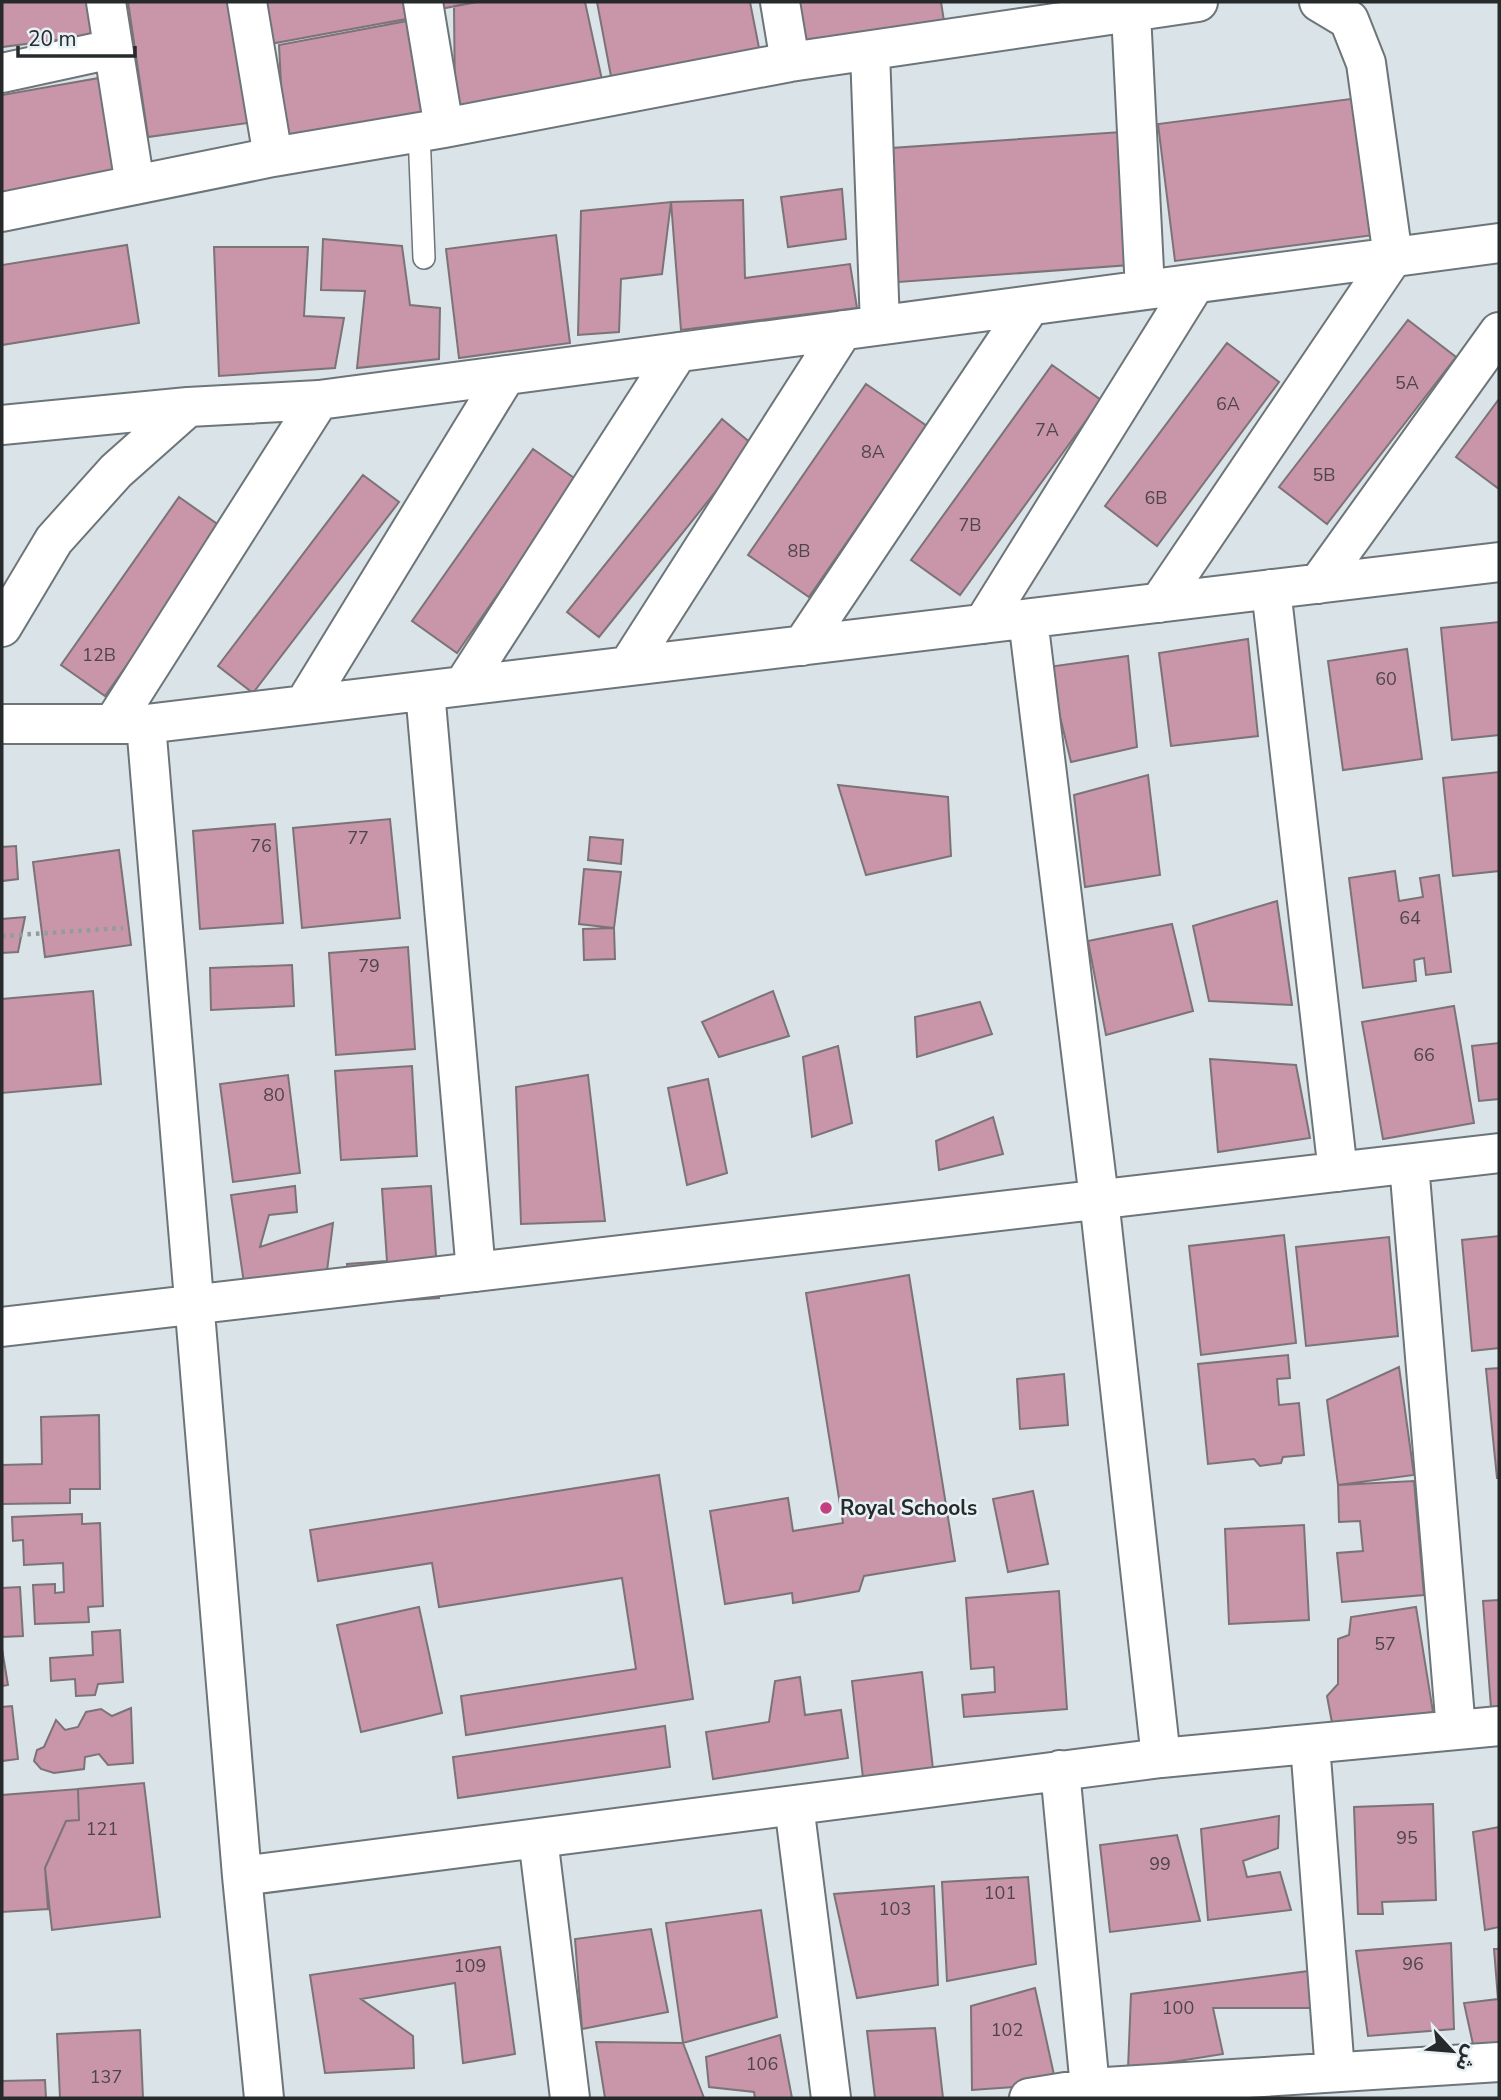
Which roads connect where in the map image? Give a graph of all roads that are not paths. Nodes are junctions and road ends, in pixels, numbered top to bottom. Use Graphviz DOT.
graph roads {
  1 [pos="106,2"];
  2 [pos="247,2"];
  3 [pos="423,2"];
  4 [pos="780,2"];
  5 [pos="1198,2"];
  6 [pos="1319,2"];
  7 [pos="1130,13"];
  8 [pos="112,49"];
  9 [pos="870,52"];
  10 [pos="790,62"];
  11 [pos="2,72"];
  12 [pos="431,130"];
  13 [pos="274,157"];
  14 [pos="135,186"];
  15 [pos="2,212"];
  16 [pos="1499,243"];
  17 [pos="1393,257"];
  18 [pos="425,258"];
  19 [pos="1195,284"];
  20 [pos="1145,290"];
  21 [pos="1030,306"];
  22 [pos="861,328"];
  23 [pos="1499,332"];
  24 [pos="677,352"];
  25 [pos="506,375"];
  26 [pos="318,400"];
  27 [pos="188,407"];
  28 [pos="2,425"];
  29 [pos="1499,562"];
  30 [pos="1318,584"];
  31 [pos="1271,589"];
  32 [pos="1159,603"];
  33 [pos="1028,619"];
  34 [pos="983,624"];
  35 [pos="2,627"];
  36 [pos="802,646"];
  37 [pos="628,666"];
  38 [pos="463,686"];
  39 [pos="425,691"];
  40 [pos="304,705"];
  41 [pos="2,724"];
  42 [pos="129,724"];
  43 [pos="1499,1153"];
  44 [pos="1409,1164"];
  45 [pos="1338,1172"];
  46 [pos="1099,1199"];
  47 [pos="476,1272"];
  48 [pos="194,1305"];
  49 [pos="2,1327"];
  50 [pos="1499,1726"];
  51 [pos="1456,1730"];
  52 [pos="1310,1744"];
  53 [pos="1161,1758"];
  54 [pos="1060,1770"];
  55 [pos="794,1805"];
  56 [pos="538,1838"];
  57 [pos="242,1876"];
  58 [pos="1499,2062"];
  59 [pos="1335,2072"];
  60 [pos="1090,2088"];
  61 [pos="264,2098"];
  62 [pos="570,2098"];
  63 [pos="831,2098"];
  64 [pos="1028,2098"];
  1 -- 8 [label="street"];
  2 -- 13 [label="street"];
  3 -- 12 [label="street"];
  4 -- 10 [label="street"];
  5 -- 7 [label="street"];
  6 -- 17 [label="street"];
  7 -- 9 [label="street"];
  7 -- 20 [label="street"];
  8 -- 11 [label="street"];
  8 -- 14 [label="street"];
  9 -- 10 [label="street"];
  9 -- 22 [label="street"];
  10 -- 12 [label="street"];
  12 -- 13 [label="street"];
  12 -- 18 [label="lane"];
  13 -- 14 [label="street"];
  14 -- 15 [label="street"];
  16 -- 17 [label="street"];
  17 -- 19 [label="street"];
  17 -- 32 [label="street"];
  19 -- 20 [label="street"];
  19 -- 34 [label="street"];
  20 -- 21 [label="street"];
  21 -- 22 [label="street"];
  21 -- 36 [label="street"];
  22 -- 24 [label="street"];
  22 -- 37 [label="street"];
  23 -- 30 [label="street"];
  24 -- 25 [label="street"];
  24 -- 38 [label="street"];
  25 -- 26 [label="street"];
  25 -- 40 [label="street"];
  26 -- 27 [label="street"];
  26 -- 42 [label="street"];
  27 -- 28 [label="street"];
  27 -- 35 [label="street"];
  29 -- 30 [label="street"];
  30 -- 31 [label="street"];
  31 -- 32 [label="street"];
  31 -- 45 [label="street"];
  32 -- 33 [label="street"];
  33 -- 34 [label="street"];
  33 -- 46 [label="street"];
  34 -- 36 [label="street"];
  36 -- 37 [label="street"];
  37 -- 38 [label="street"];
  38 -- 39 [label="street"];
  39 -- 40 [label="street"];
  39 -- 47 [label="street"];
  40 -- 42 [label="street"];
  41 -- 42 [label="street"];
  42 -- 48 [label="street"];
  43 -- 44 [label="street"];
  44 -- 45 [label="street"];
  44 -- 51 [label="street"];
  45 -- 46 [label="street"];
  46 -- 47 [label="street"];
  46 -- 53 [label="street"];
  47 -- 48 [label="street"];
  48 -- 49 [label="street"];
  48 -- 57 [label="street"];
  50 -- 51 [label="street"];
  51 -- 52 [label="street"];
  52 -- 53 [label="street"];
  52 -- 59 [label="street"];
  53 -- 54 [label="street"];
  54 -- 55 [label="street"];
  54 -- 60 [label="street"];
  55 -- 56 [label="street"];
  55 -- 63 [label="street"];
  56 -- 57 [label="street"];
  56 -- 62 [label="street"];
  57 -- 61 [label="street"];
  58 -- 59 [label="street"];
  59 -- 60 [label="street"];
  60 -- 64 [label="street"];
}
